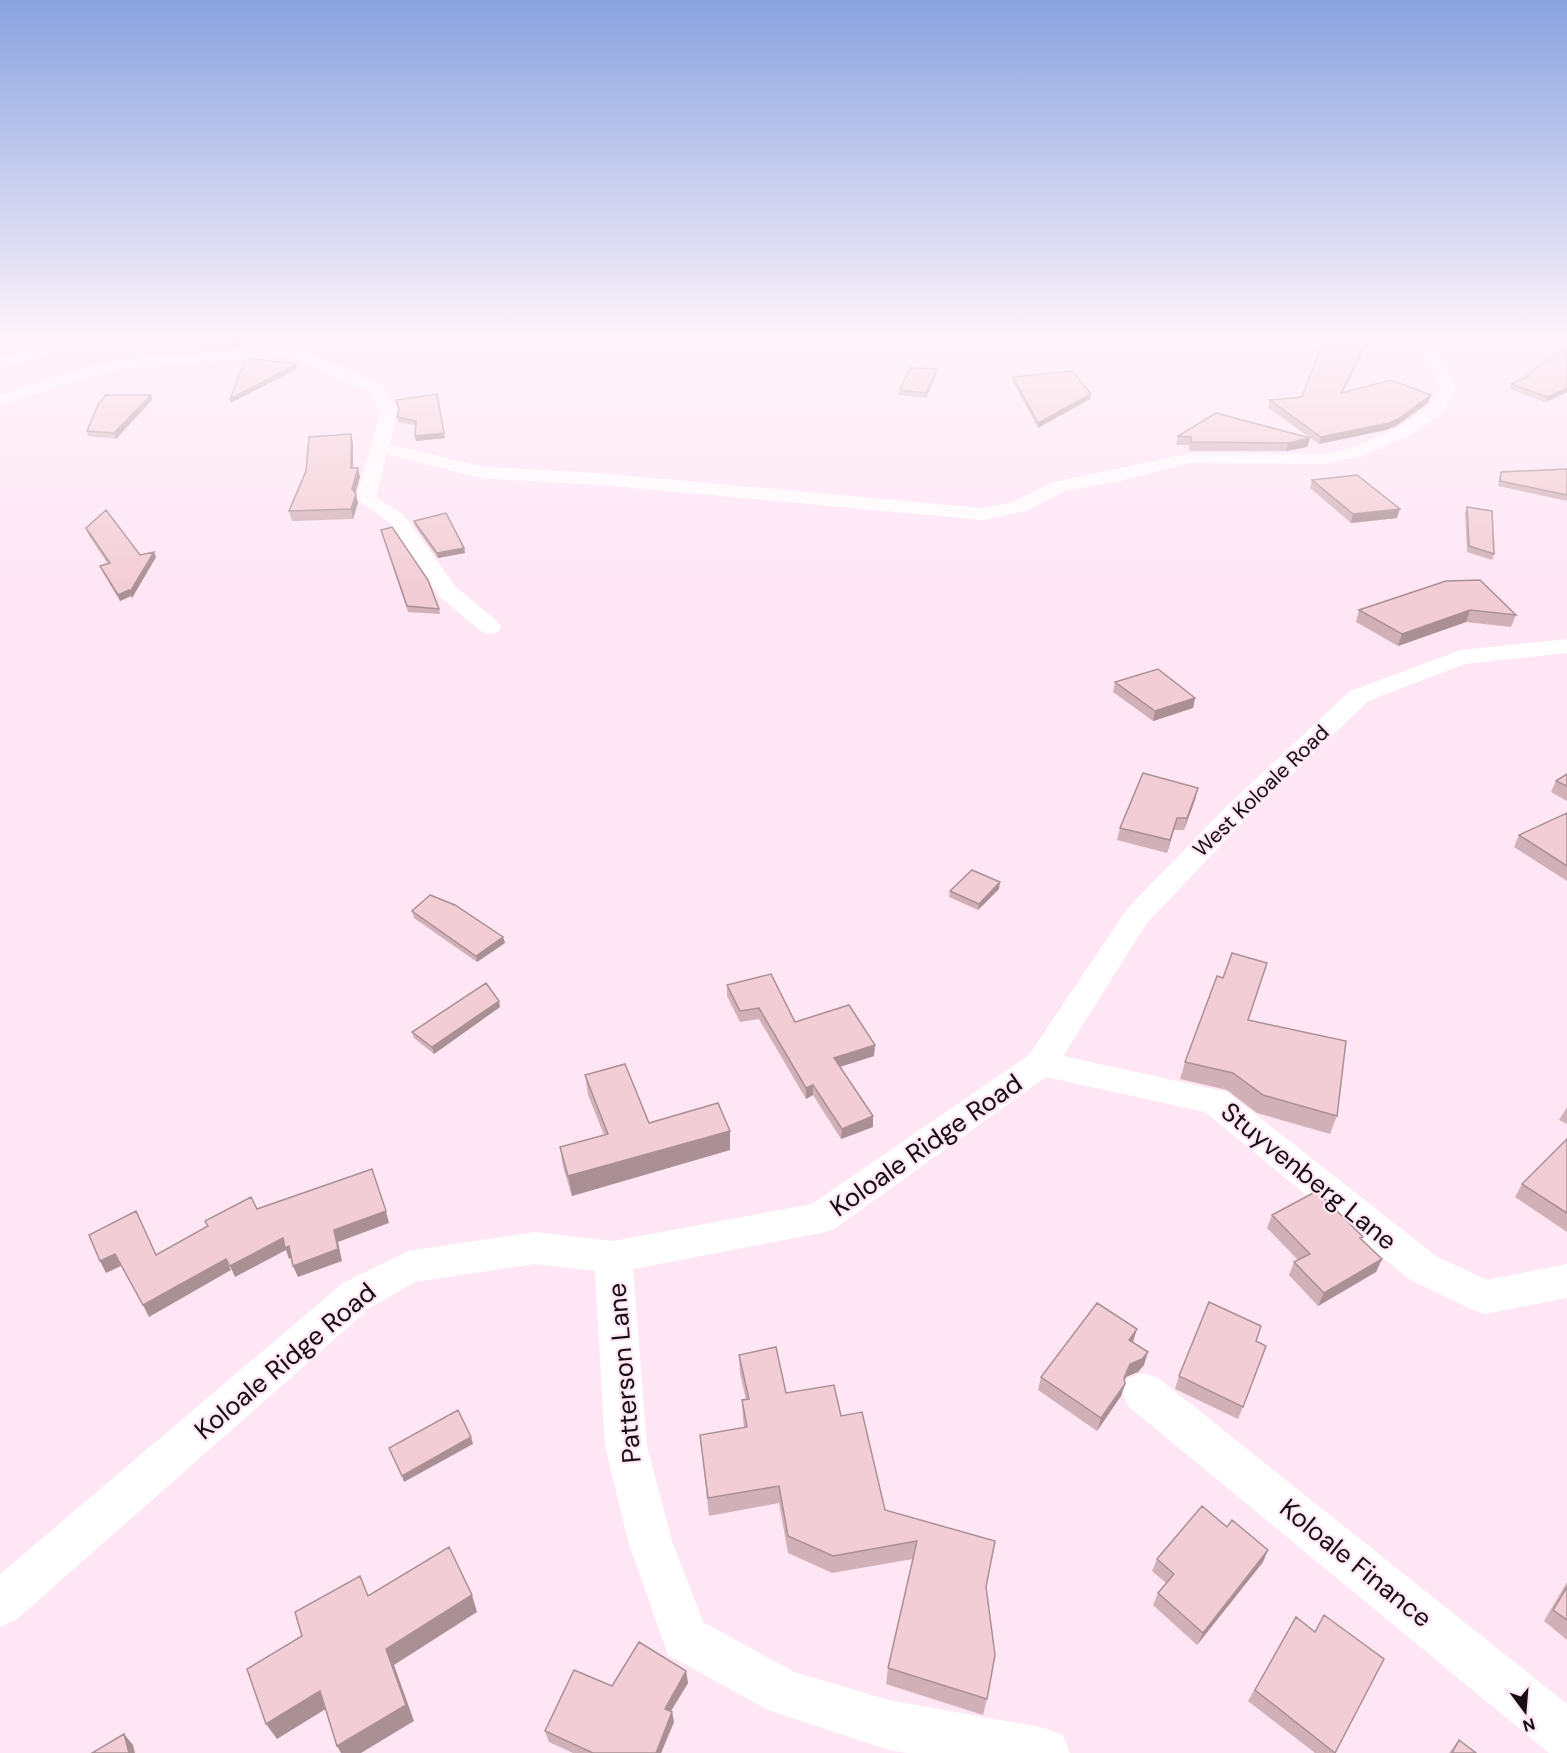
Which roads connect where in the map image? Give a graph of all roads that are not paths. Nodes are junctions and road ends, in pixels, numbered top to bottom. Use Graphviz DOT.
graph roads {
  1 [pos="387,422"];
  2 [pos="1418,422"];
  3 [pos="381,447"];
  4 [pos="490,627"];
  5 [pos="1567,646"];
  6 [pos="1041,1064"];
  7 [pos="613,1257"];
  8 [pos="1567,1281"];
  9 [pos="1143,1392"];
  10 [pos="0,1604"];
  11 [pos="1567,1735"];
  12 [pos="1045,1753"];
  1 -- 3 [label="street"];
  2 -- 3 [label="street"];
  3 -- 4 [label="street"];
  5 -- 6 [label="street, West Koloale Road"];
  6 -- 7 [label="street, Koloale Ridge Road"];
  6 -- 8 [label="street, Stuyvenberg Lane"];
  7 -- 10 [label="street, Koloale Ridge Road"];
  7 -- 12 [label="street, Patterson Lane"];
  9 -- 11 [label="street, Koloale Finance"];
}
